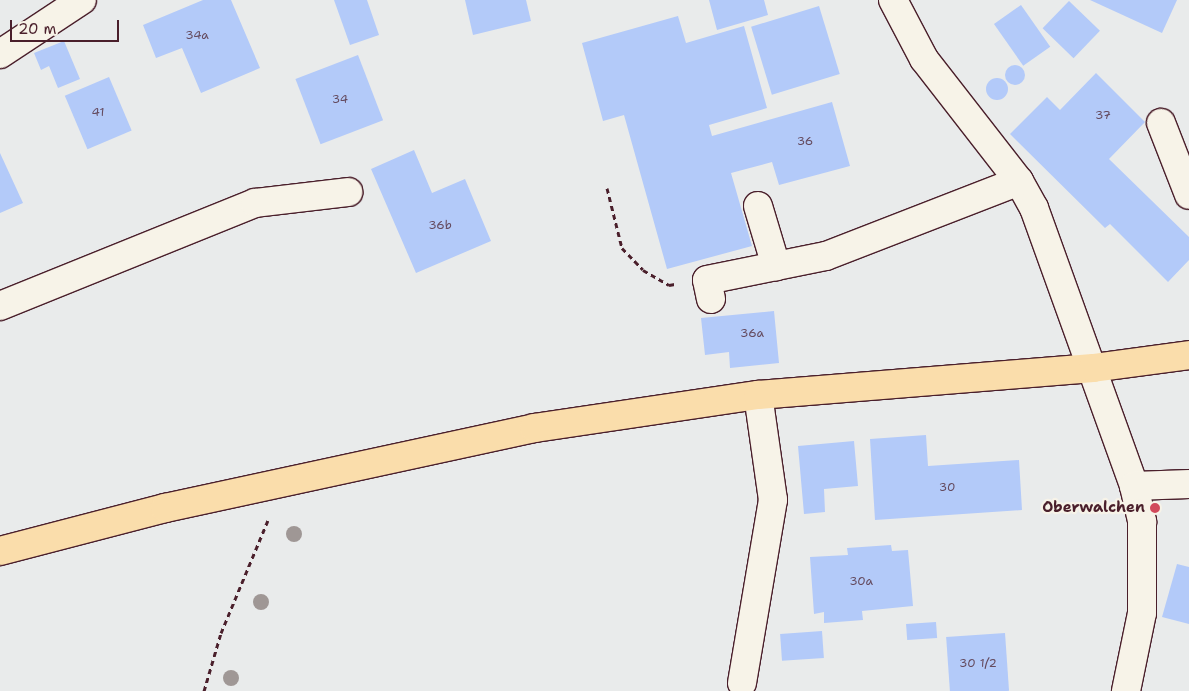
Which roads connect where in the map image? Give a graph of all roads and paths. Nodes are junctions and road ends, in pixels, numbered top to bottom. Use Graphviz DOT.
graph roads {
  1 [pos="82,0"];
  2 [pos="893,0"];
  3 [pos="0,54"];
  4 [pos="1161,123"];
  5 [pos="1019,181"];
  6 [pos="607,188"];
  7 [pos="348,192"];
  8 [pos="1189,196"];
  9 [pos="758,206"];
  10 [pos="776,266"];
  11 [pos="710,289"];
  12 [pos="0,306"];
  13 [pos="1189,355"];
  14 [pos="1093,368"];
  15 [pos="758,395"];
  16 [pos="283,482"];
  17 [pos="1189,484"];
  18 [pos="1134,486"];
  19 [pos="0,551"];
  20 [pos="742,683"];
  21 [pos="204,691"];
  22 [pos="1126,691"];
  1 -- 3 [label="street"];
  2 -- 5 [label="street"];
  4 -- 8 [label="street"];
  5 -- 10 [label="street"];
  5 -- 14 [label="street"];
  6 -- 11 [label="path"];
  7 -- 12 [label="street"];
  9 -- 10 [label="street"];
  10 -- 11 [label="street"];
  13 -- 14 [label="main road"];
  14 -- 15 [label="main road"];
  14 -- 18 [label="street"];
  15 -- 16 [label="main road"];
  15 -- 20 [label="street"];
  16 -- 19 [label="main road"];
  16 -- 21 [label="path"];
  17 -- 18 [label="street"];
  18 -- 22 [label="street"];
}
